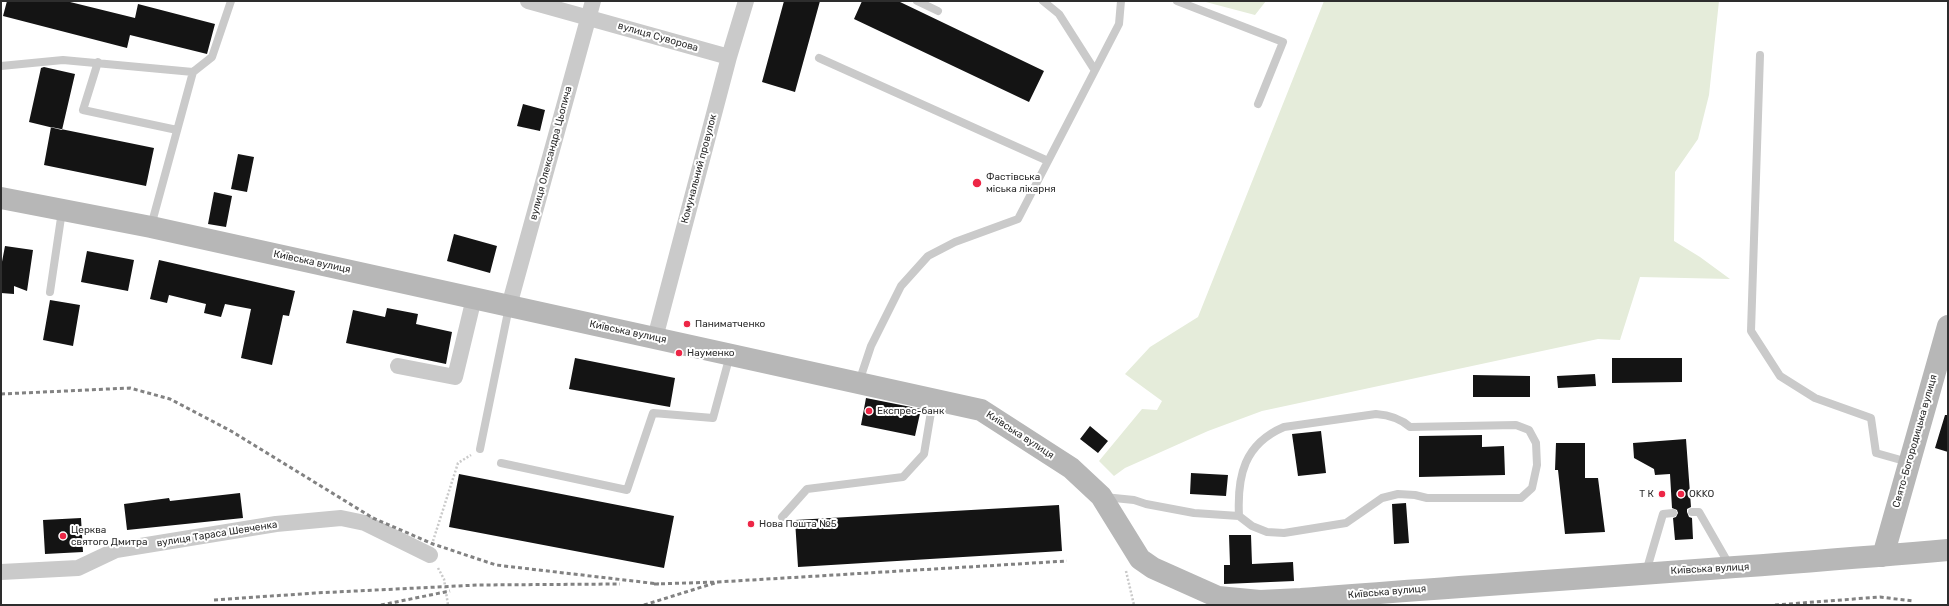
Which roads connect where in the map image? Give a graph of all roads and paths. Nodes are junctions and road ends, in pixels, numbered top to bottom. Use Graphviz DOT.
graph roads {
  1 [pos="231,1"];
  2 [pos="528,1"];
  3 [pos="593,1"];
  4 [pos="746,1"];
  5 [pos="917,1"];
  6 [pos="1043,1"];
  7 [pos="1121,1"];
  8 [pos="1177,1"];
  9 [pos="938,12"];
  10 [pos="588,17"];
  11 [pos="1760,55"];
  12 [pos="729,57"];
  13 [pos="819,58"];
  14 [pos="98,62"];
  15 [pos="1,66"];
  16 [pos="1094,69"];
  17 [pos="193,72"];
  18 [pos="1258,104"];
  19 [pos="177,130"];
  20 [pos="1048,162"];
  21 [pos="1,198"];
  22 [pos="62,210"];
  23 [pos="151,227"];
  24 [pos="50,292"];
  25 [pos="474,298"];
  26 [pos="510,306"];
  27 [pos="1948,326"];
  28 [pos="655,338"];
  29 [pos="730,355"];
  30 [pos="398,366"];
  31 [pos="859,383"];
  32 [pos="933,400"];
  33 [pos="480,449"];
  34 [pos="1909,462"];
  35 [pos="501,463"];
  36 [pos="1101,496"];
  37 [pos="1692,512"];
  38 [pos="1673,513"];
  39 [pos="1239,516"];
  40 [pos="782,517"];
  41 [pos="1948,550"];
  42 [pos="430,555"];
  43 [pos="1883,556"];
  44 [pos="1125,567"];
  45 [pos="1731,568"];
  46 [pos="1,572"];
  47 [pos="1646,572"];
  48 [pos="448,605"];
  49 [pos="1134,605"];
  1 -- 17 [label="lane"];
  2 -- 10 [label="street, вулиця Суворова"];
  3 -- 10 [label="street, вулиця Олександра Цьопича"];
  4 -- 12 [label="street, Комунальний провулок"];
  5 -- 9 [label="lane"];
  6 -- 16 [label="lane"];
  7 -- 16 [label="lane"];
  8 -- 18 [label="lane"];
  10 -- 12 [label="street, вулиця Суворова"];
  10 -- 26 [label="street, вулиця Олександра Цьопича"];
  11 -- 34 [label="lane"];
  12 -- 28 [label="street, Комунальний провулок"];
  13 -- 20 [label="lane"];
  14 -- 15 [label="lane"];
  14 -- 17 [label="lane"];
  14 -- 19 [label="lane"];
  16 -- 20 [label="lane"];
  17 -- 19 [label="lane"];
  19 -- 23 [label="lane"];
  20 -- 31 [label="lane"];
  21 -- 22 [label="main road, Київська вулиця"];
  22 -- 23 [label="main road, Київська вулиця"];
  22 -- 24 [label="lane"];
  23 -- 25 [label="main road, Київська вулиця"];
  25 -- 26 [label="main road, Київська вулиця"];
  25 -- 30 [label="street"];
  26 -- 28 [label="main road, Київська вулиця"];
  26 -- 33 [label="lane"];
  27 -- 34 [label="main road, Свято-Богородицька вулиця"];
  28 -- 29 [label="main road, Київська вулиця"];
  29 -- 31 [label="main road, Київська вулиця"];
  29 -- 35 [label="lane"];
  31 -- 32 [label="main road, Київська вулиця"];
  32 -- 36 [label="main road, Київська вулиця"];
  32 -- 40 [label="lane"];
  33 -- 42 [label="path"];
  34 -- 43 [label="main road, Свято-Богородицька вулиця"];
  36 -- 39 [label="lane"];
  36 -- 47 [label="main road, Київська вулиця"];
  37 -- 45 [label="lane"];
  38 -- 47 [label="lane"];
  39 -- 39 [label="lane"];
  41 -- 43 [label="main road, Київська вулиця"];
  42 -- 46 [label="street, вулиця Тараса Шевченка"];
  42 -- 48 [label="path"];
  43 -- 45 [label="main road, Київська вулиця"];
  44 -- 49 [label="path"];
  45 -- 47 [label="main road, Київська вулиця"];
}
